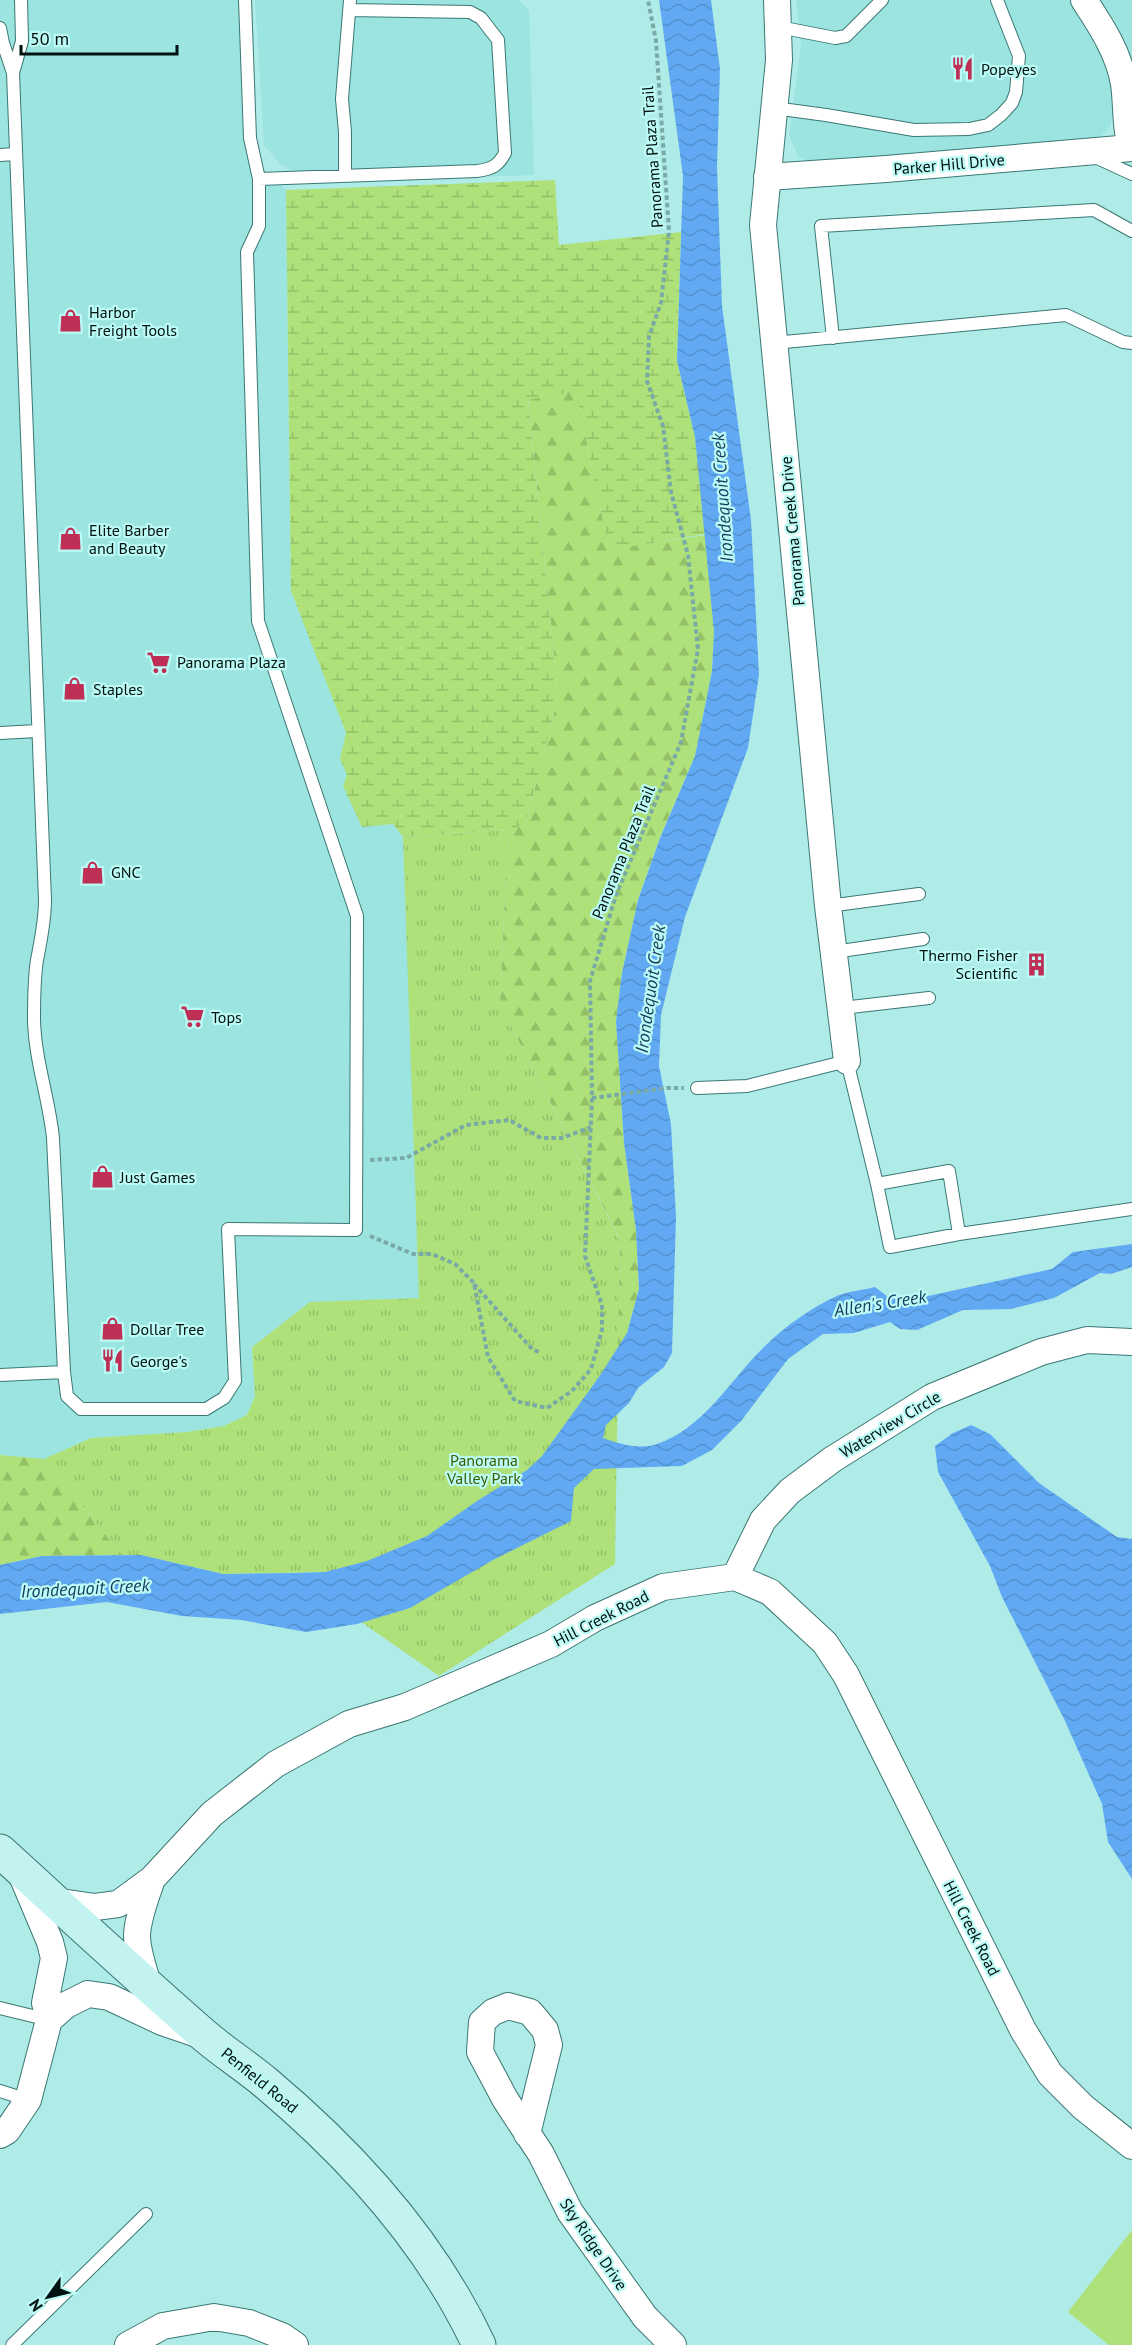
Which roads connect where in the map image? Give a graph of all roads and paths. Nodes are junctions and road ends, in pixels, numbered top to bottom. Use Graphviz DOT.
graph roads {
  1 [pos="21,0"];
  2 [pos="245,0"];
  3 [pos="648,0"];
  4 [pos="777,0"];
  5 [pos="882,0"];
  6 [pos="997,0"];
  7 [pos="1084,0"];
  8 [pos="350,5"];
  9 [pos="779,27"];
  10 [pos="0,28"];
  11 [pos="13,73"];
  12 [pos="774,108"];
  13 [pos="1132,148"];
  14 [pos="1084,152"];
  15 [pos="15,154"];
  16 [pos="0,155"];
  17 [pos="1132,174"];
  18 [pos="345,176"];
  19 [pos="767,177"];
  20 [pos="259,179"];
  21 [pos="1132,231"];
  22 [pos="833,338"];
  23 [pos="774,343"];
  24 [pos="1132,343"];
  25 [pos="37,731"];
  26 [pos="0,733"];
  27 [pos="919,894"];
  28 [pos="828,906"];
  29 [pos="923,939"];
  30 [pos="834,952"];
  31 [pos="929,998"];
  32 [pos="842,1008"];
  33 [pos="847,1061"];
  34 [pos="667,1088"];
  35 [pos="697,1088"];
  36 [pos="592,1098"];
  37 [pos="591,1127"];
  38 [pos="356,1160"];
  39 [pos="877,1184"];
  40 [pos="1132,1209"];
  41 [pos="356,1230"];
  42 [pos="959,1234"];
  43 [pos="474,1283"];
  44 [pos="1132,1342"];
  45 [pos="541,1353"];
  46 [pos="64,1372"];
  47 [pos="0,1375"];
  48 [pos="735,1577"];
  49 [pos="10,1860"];
  50 [pos="152,1879"];
  51 [pos="54,1901"];
  52 [pos="149,1987"];
  53 [pos="0,2008"];
  54 [pos="49,2020"];
  55 [pos="208,2038"];
  56 [pos="0,2091"];
  57 [pos="28,2100"];
  58 [pos="527,2134"];
  59 [pos="0,2135"];
  60 [pos="1132,2146"];
  61 [pos="146,2214"];
  62 [pos="12,2345"];
  63 [pos="128,2345"];
  64 [pos="295,2345"];
  65 [pos="479,2345"];
  66 [pos="673,2345"];
  1 -- 11 [label="lane"];
  2 -- 20 [label="lane"];
  3 -- 36 [label="path, Panorama Plaza Trail"];
  4 -- 9 [label="street, Panorama Creek Drive"];
  5 -- 9 [label="lane"];
  6 -- 12 [label="lane"];
  7 -- 13 [label="street, Parker Hill Drive"];
  8 -- 18 [label="lane"];
  8 -- 18 [label="lane"];
  9 -- 12 [label="street, Panorama Creek Drive"];
  10 -- 11 [label="lane"];
  11 -- 15 [label="lane"];
  12 -- 19 [label="street, Panorama Creek Drive"];
  13 -- 14 [label="street, Parker Hill Drive"];
  14 -- 17 [label="lane"];
  14 -- 19 [label="street, Parker Hill Drive"];
  15 -- 16 [label="lane"];
  15 -- 25 [label="lane"];
  18 -- 20 [label="lane"];
  19 -- 23 [label="street, Panorama Creek Drive"];
  20 -- 38 [label="lane"];
  21 -- 22 [label="lane"];
  22 -- 23 [label="lane"];
  22 -- 24 [label="lane"];
  23 -- 28 [label="street, Panorama Creek Drive"];
  25 -- 26 [label="lane"];
  25 -- 46 [label="lane"];
  27 -- 28 [label="lane"];
  28 -- 30 [label="street, Panorama Creek Drive"];
  29 -- 30 [label="lane"];
  30 -- 32 [label="street, Panorama Creek Drive"];
  31 -- 32 [label="lane"];
  32 -- 33 [label="street, Panorama Creek Drive"];
  33 -- 35 [label="lane"];
  33 -- 39 [label="lane"];
  34 -- 36 [label="path"];
  36 -- 37 [label="path, Panorama Plaza Trail"];
  37 -- 38 [label="path"];
  37 -- 43 [label="path, Panorama Plaza Trail"];
  38 -- 41 [label="lane"];
  39 -- 42 [label="lane"];
  39 -- 42 [label="lane"];
  40 -- 42 [label="lane"];
  41 -- 43 [label="path"];
  41 -- 46 [label="lane"];
  43 -- 45 [label="path"];
  44 -- 48 [label="street, Waterview Circle"];
  46 -- 47 [label="lane"];
  48 -- 50 [label="street, Hill Creek Road"];
  48 -- 60 [label="street, Hill Creek Road"];
  49 -- 51 [label="main road, Penfield Road"];
  49 -- 54 [label="street"];
  50 -- 51 [label="street, Hill Creek Road"];
  50 -- 52 [label="street, Hill Creek Road"];
  51 -- 52 [label="main road, Penfield Road"];
  52 -- 55 [label="main road, Penfield Road"];
  53 -- 54 [label="lane"];
  54 -- 55 [label="street"];
  54 -- 57 [label="street"];
  55 -- 65 [label="main road, Penfield Road"];
  56 -- 57 [label="lane"];
  57 -- 59 [label="street"];
  58 -- 66 [label="street, Sky Ridge Drive"];
  61 -- 62 [label="lane"];
  63 -- 64 [label="street"];
}
